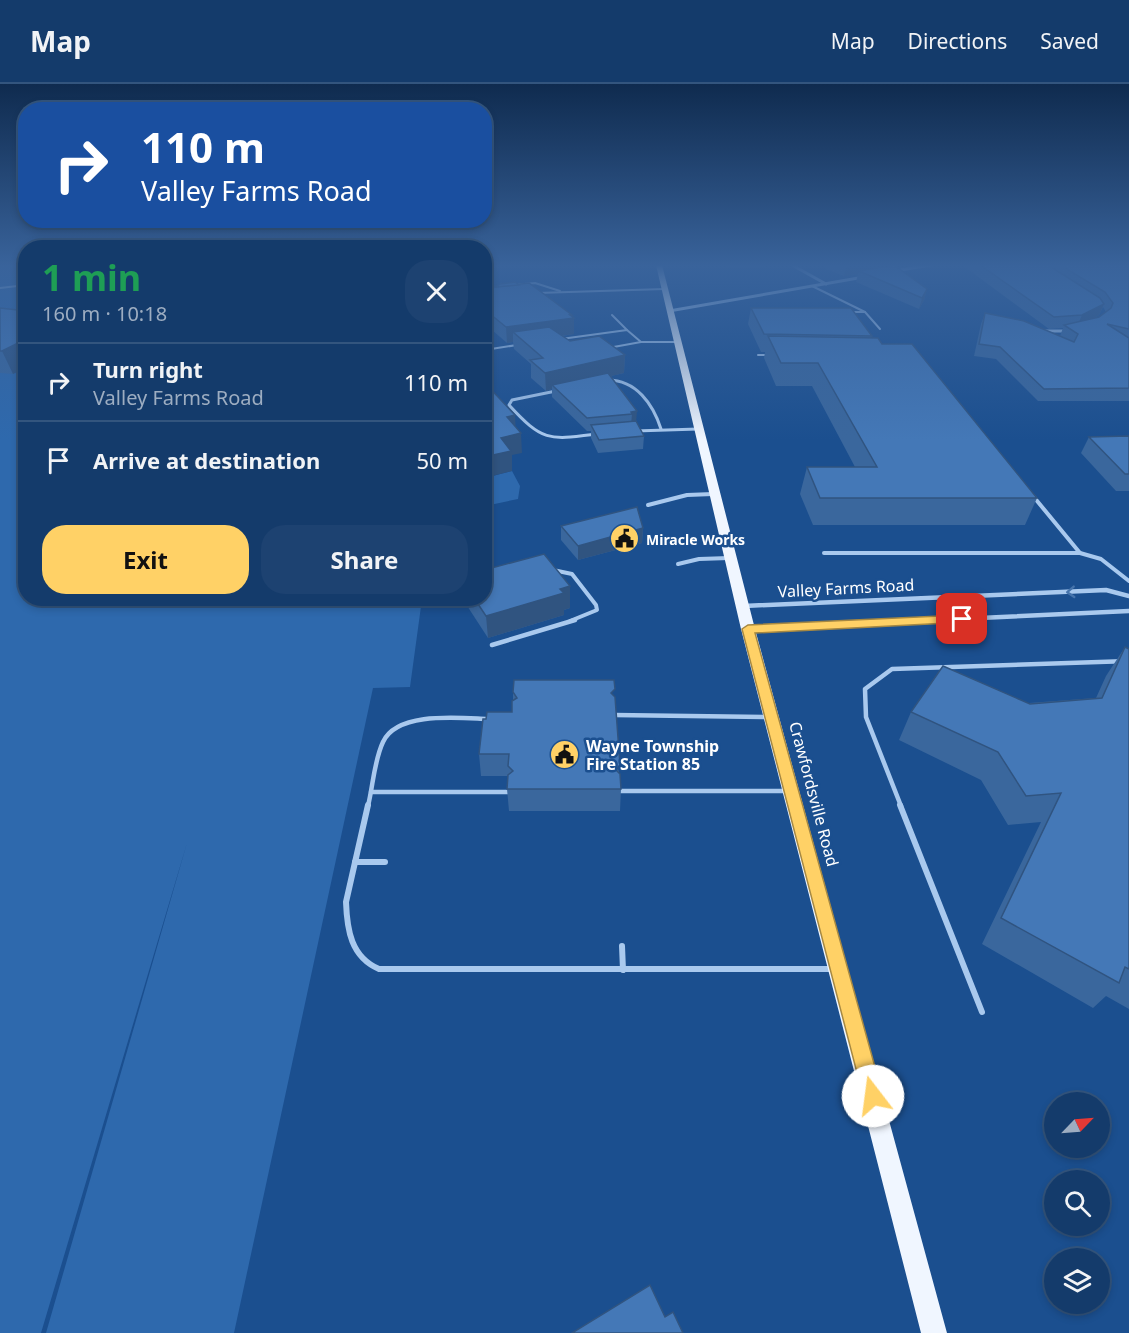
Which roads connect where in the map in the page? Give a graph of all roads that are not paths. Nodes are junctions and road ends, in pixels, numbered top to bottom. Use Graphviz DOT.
graph roads {
  1 [pos="620,323"];
  2 [pos="672,323"];
  3 [pos="875,323"];
  4 [pos="880,329"];
  5 [pos="627,330"];
  6 [pos="1035,331"];
  7 [pos="1073,331"];
  8 [pos="561,339"];
  9 [pos="641,342"];
  10 [pos="677,342"];
  11 [pos="526,344"];
  12 [pos="605,348"];
  13 [pos="492,349"];
  14 [pos="758,355"];
  15 [pos="781,355"];
  16 [pos="603,382"];
  17 [pos="560,390"];
  18 [pos="661,429"];
  19 [pos="698,429"];
  20 [pos="631,431"];
  21 [pos="608,433"];
  22 [pos="1028,490"];
  23 [pos="715,494"];
  24 [pos="648,505"];
  25 [pos="824,553"];
  26 [pos="1080,553"];
  27 [pos="732,558"];
  28 [pos="678,564"];
  29 [pos="545,570"];
  30 [pos="1129,581"];
  31 [pos="593,588"];
  32 [pos="585,590"];
  33 [pos="1129,596"];
  34 [pos="743,606"];
  35 [pos="1129,611"];
  36 [pos="748,629"];
  37 [pos="492,645"];
  38 [pos="1129,660"];
  39 [pos="614,715"];
  40 [pos="773,717"];
  41 [pos="492,719"];
  42 [pos="619,791"];
  43 [pos="793,791"];
  44 [pos="371,792"];
  45 [pos="510,792"];
  46 [pos="355,862"];
  47 [pos="385,862"];
  48 [pos="622,946"];
  49 [pos="840,969"];
  50 [pos="623,970"];
  51 [pos="982,1012"];
  52 [pos="934,1333"];
  1 -- 5 [label="lane"];
  2 -- 10 [label="main road, Crawfordsville Road"];
  3 -- 4 [label="lane"];
  5 -- 8 [label="lane"];
  5 -- 9 [label="lane"];
  6 -- 7 [label="street"];
  9 -- 10 [label="lane"];
  9 -- 12 [label="lane"];
  10 -- 19 [label="main road, Crawfordsville Road"];
  11 -- 13 [label="lane"];
  14 -- 15 [label="lane"];
  16 -- 18 [label="lane"];
  17 -- 21 [label="lane"];
  18 -- 19 [label="lane"];
  18 -- 20 [label="lane"];
  19 -- 23 [label="main road, Crawfordsville Road"];
  22 -- 26 [label="lane"];
  23 -- 24 [label="lane"];
  23 -- 27 [label="main road, Crawfordsville Road"];
  25 -- 26 [label="lane"];
  26 -- 30 [label="lane"];
  27 -- 28 [label="lane"];
  27 -- 34 [label="main road, Crawfordsville Road"];
  29 -- 32 [label="lane"];
  31 -- 32 [label="lane"];
  32 -- 37 [label="lane"];
  33 -- 34 [label="street, Valley Farms Road, one-way"];
  34 -- 36 [label="main road, Crawfordsville Road"];
  35 -- 36 [label="street"];
  36 -- 40 [label="main road, Crawfordsville Road"];
  38 -- 51 [label="lane"];
  39 -- 40 [label="lane"];
  40 -- 43 [label="main road, Crawfordsville Road"];
  41 -- 44 [label="lane"];
  42 -- 43 [label="lane"];
  43 -- 49 [label="main road, Crawfordsville Road"];
  44 -- 45 [label="lane"];
  44 -- 46 [label="lane"];
  46 -- 47 [label="lane"];
  46 -- 50 [label="lane"];
  48 -- 50 [label="lane"];
  49 -- 50 [label="lane"];
  49 -- 52 [label="main road, Crawfordsville Road"];
}
